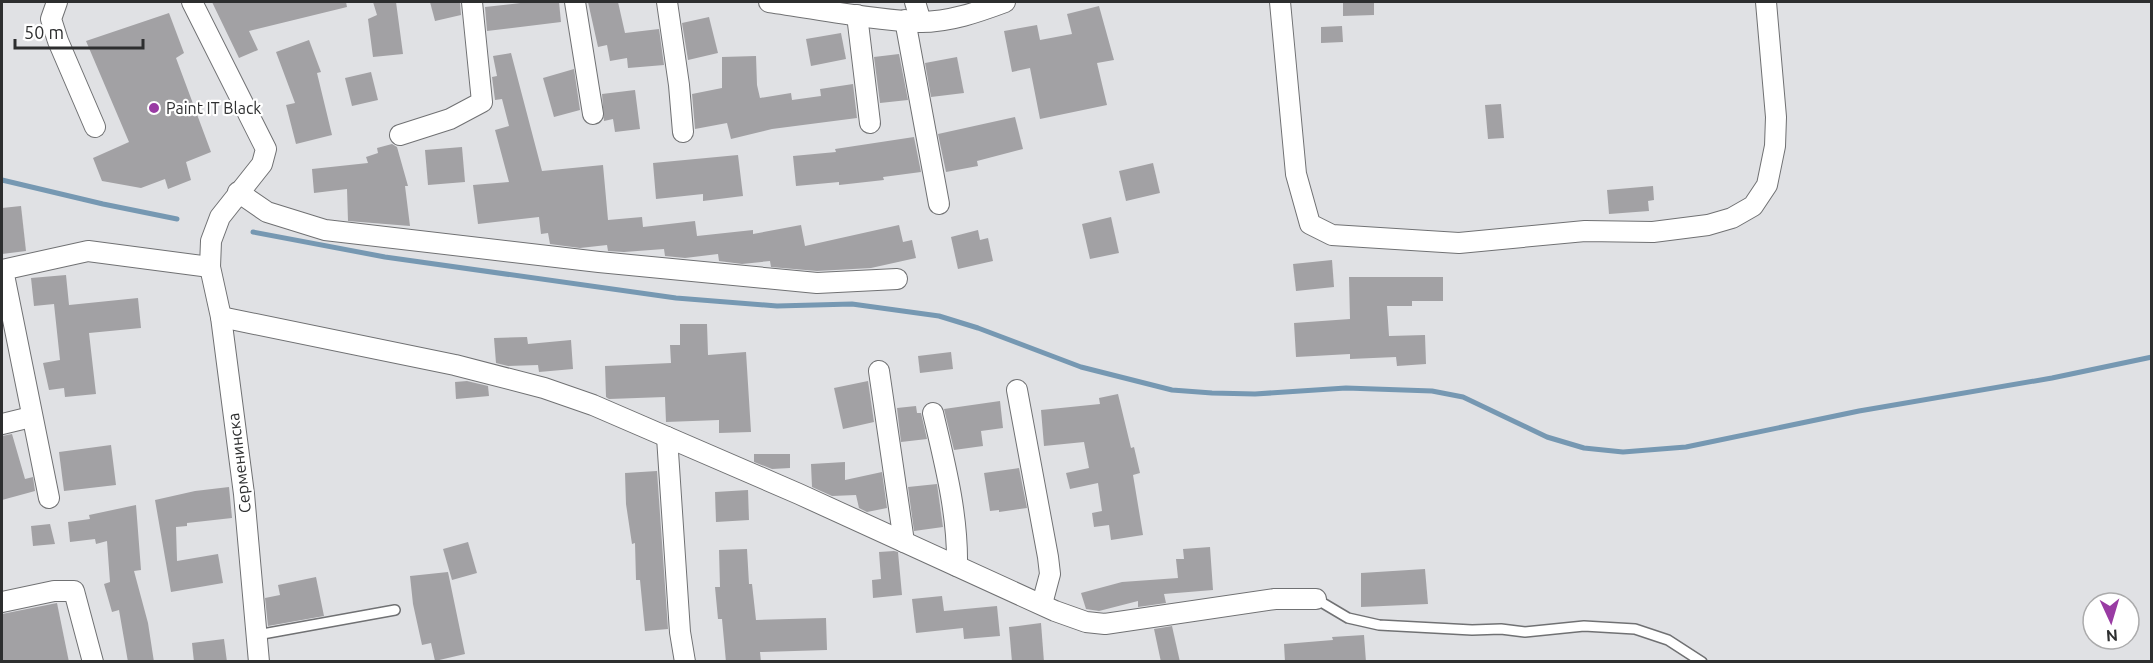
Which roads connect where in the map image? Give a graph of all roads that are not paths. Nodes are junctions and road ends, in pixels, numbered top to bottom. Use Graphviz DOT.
graph roads {
  1 [pos="57,2"];
  2 [pos="192,2"];
  3 [pos="472,2"];
  4 [pos="575,2"];
  5 [pos="668,2"];
  6 [pos="769,2"];
  7 [pos="915,2"];
  8 [pos="1005,2"];
  9 [pos="1280,2"];
  10 [pos="1766,2"];
  11 [pos="857,15"];
  12 [pos="913,21"];
  13 [pos="593,114"];
  14 [pos="870,123"];
  15 [pos="95,126"];
  16 [pos="683,132"];
  17 [pos="400,135"];
  18 [pos="238,192"];
  19 [pos="939,204"];
  20 [pos="210,267"];
  21 [pos="2,270"];
  22 [pos="897,279"];
  23 [pos="221,317"];
  24 [pos="879,371"];
  25 [pos="1017,390"];
  26 [pos="933,413"];
  27 [pos="31,417"];
  28 [pos="2,424"];
  29 [pos="667,437"];
  30 [pos="49,498"];
  31 [pos="904,542"];
  32 [pos="957,566"];
  33 [pos="1316,599"];
  34 [pos="2,603"];
  35 [pos="1042,604"];
  36 [pos="395,610"];
  37 [pos="257,635"];
  38 [pos="93,662"];
  39 [pos="259,662"];
  40 [pos="685,662"];
  41 [pos="1702,662"];
  1 -- 15 [label="street"];
  2 -- 18 [label="street, Серменинска"];
  3 -- 17 [label="street"];
  4 -- 13 [label="street"];
  5 -- 16 [label="street"];
  6 -- 11 [label="street"];
  7 -- 12 [label="street"];
  8 -- 12 [label="street"];
  9 -- 10 [label="street"];
  11 -- 12 [label="street"];
  11 -- 14 [label="street"];
  12 -- 19 [label="street"];
  18 -- 20 [label="street, Серменинска"];
  18 -- 22 [label="street"];
  20 -- 21 [label="street"];
  20 -- 23 [label="street, Серменинска"];
  21 -- 27 [label="street"];
  23 -- 29 [label="street"];
  23 -- 37 [label="street, Серменинска"];
  24 -- 31 [label="street"];
  25 -- 35 [label="street"];
  26 -- 32 [label="street"];
  27 -- 28 [label="street"];
  27 -- 30 [label="street"];
  29 -- 31 [label="street"];
  29 -- 40 [label="street"];
  31 -- 32 [label="street"];
  32 -- 35 [label="street"];
  33 -- 35 [label="street"];
  33 -- 41 [label="lane"];
  34 -- 38 [label="street"];
  36 -- 37 [label="lane"];
  37 -- 39 [label="street, Серменинска"];
}
